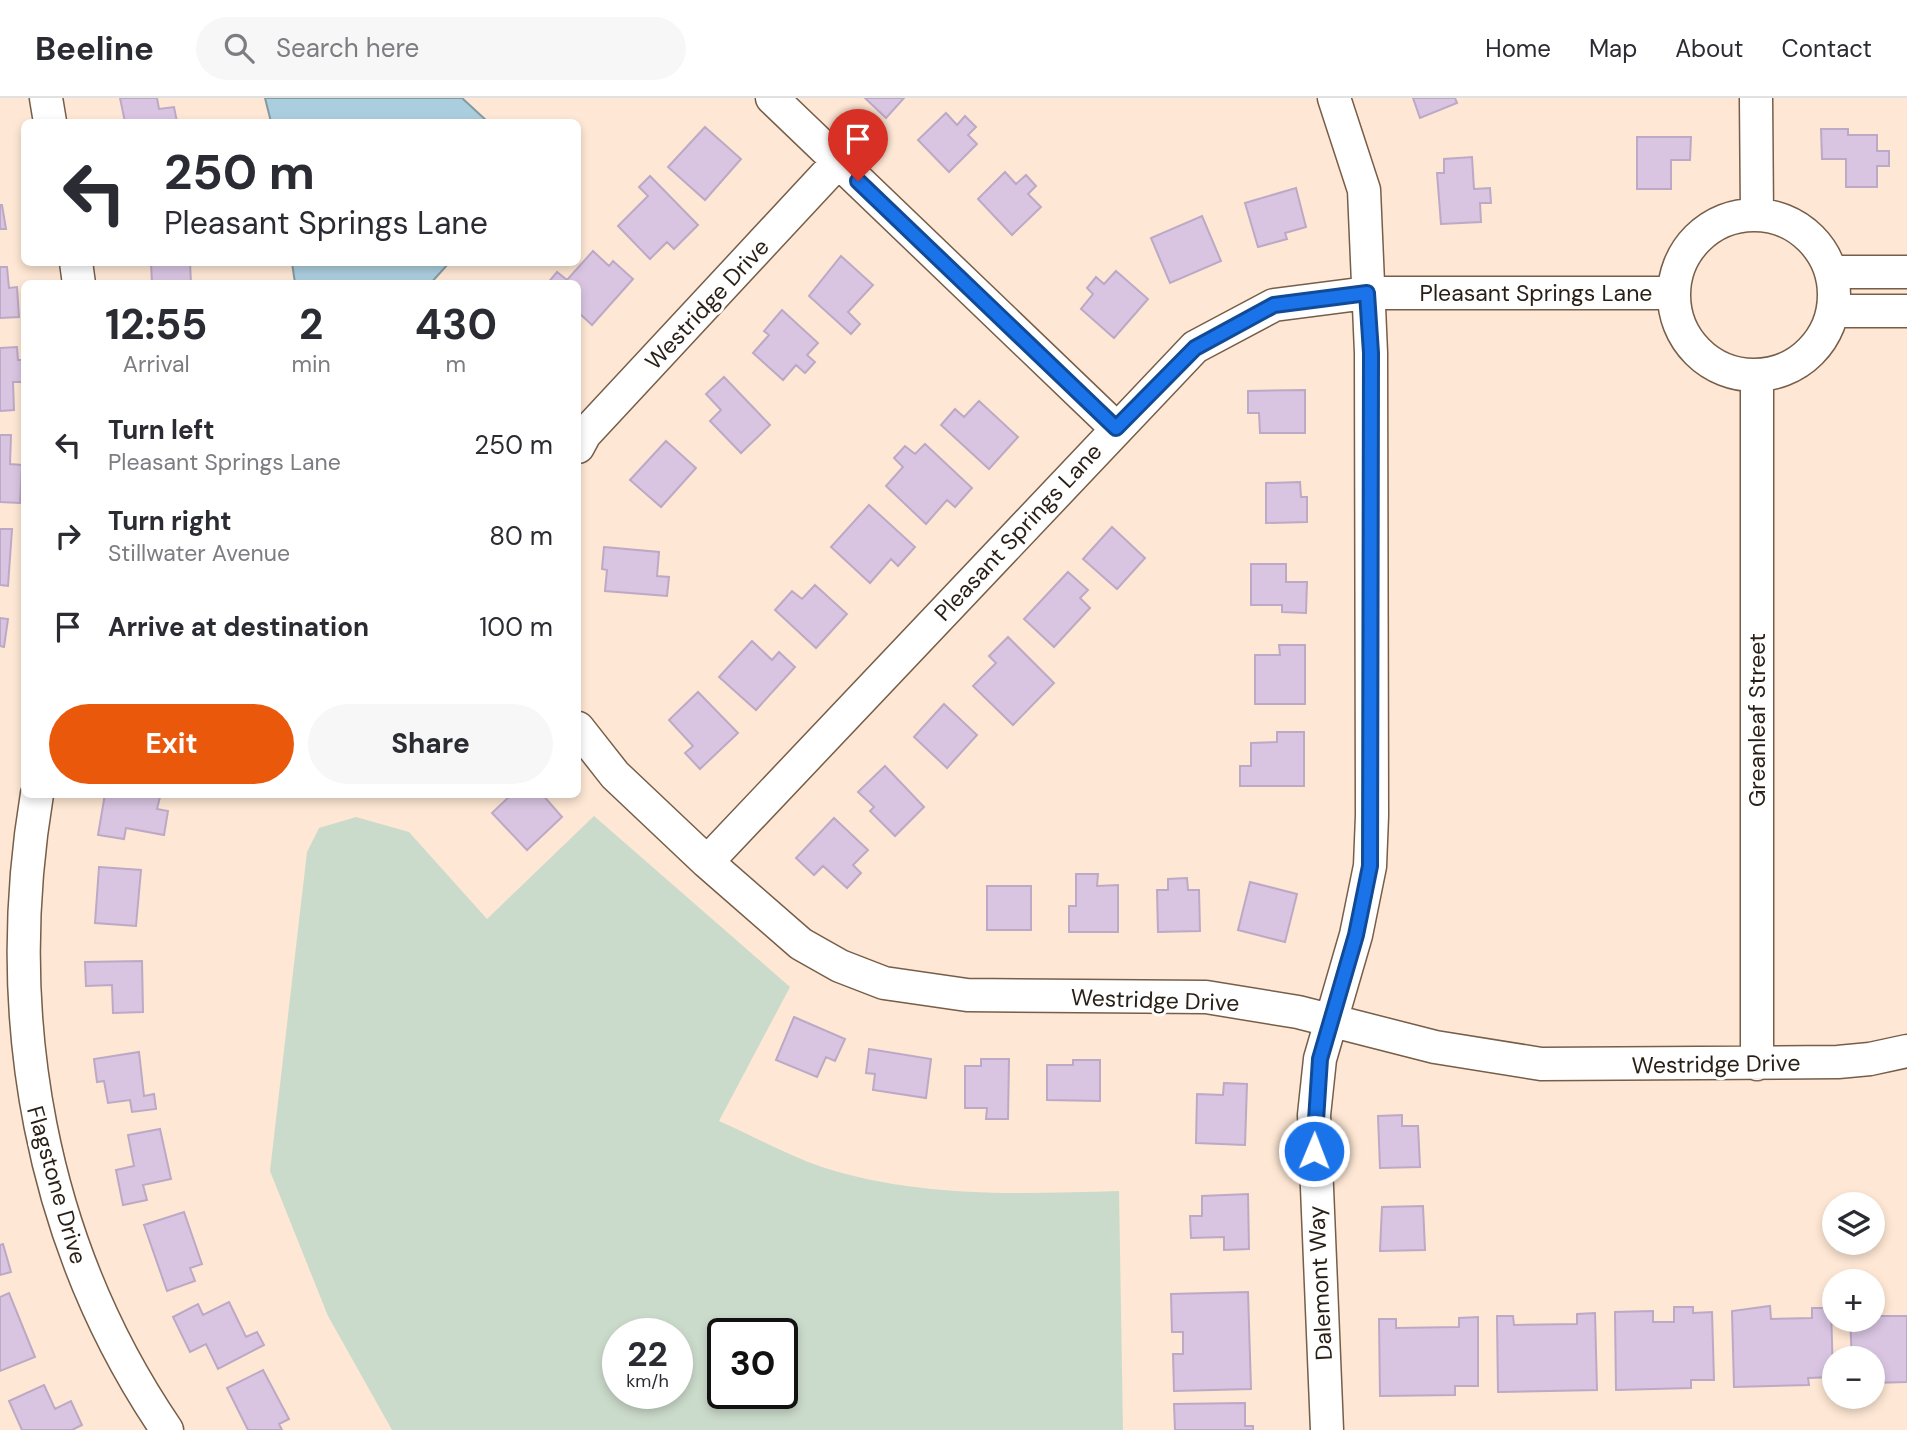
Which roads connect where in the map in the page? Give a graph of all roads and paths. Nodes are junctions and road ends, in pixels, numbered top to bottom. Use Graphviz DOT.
graph roads {
  1 [pos="46,98"];
  2 [pos="772,98"];
  3 [pos="1334,98"];
  4 [pos="1756,98"];
  5 [pos="50,119"];
  6 [pos="838,162"];
  7 [pos="1757,215"];
  8 [pos="1907,271"];
  9 [pos="1831,272"];
  10 [pos="1367,293"];
  11 [pos="1674,293"];
  12 [pos="1833,310"];
  13 [pos="1907,311"];
  14 [pos="1757,376"];
  15 [pos="1116,428"];
  16 [pos="581,441"];
  17 [pos="581,733"];
  18 [pos="36,798"];
  19 [pos="708,862"];
  20 [pos="1330,1021"];
  21 [pos="1907,1051"];
  22 [pos="1757,1064"];
  23 [pos="167,1430"];
  24 [pos="1327,1430"];
  1 -- 5 [label="street"];
  2 -- 6 [label="street"];
  3 -- 10 [label="street, Dalemont Way"];
  4 -- 7 [label="street"];
  6 -- 15 [label="street"];
  6 -- 16 [label="street, Westridge Drive"];
  7 -- 9 [label="street, Pleasant Springs Lane"];
  7 -- 11 [label="street, Pleasant Springs Lane"];
  8 -- 9 [label="street"];
  9 -- 12 [label="street, Pleasant Springs Lane"];
  10 -- 11 [label="street, Pleasant Springs Lane"];
  10 -- 15 [label="street, Pleasant Springs Lane"];
  10 -- 20 [label="street, Dalemont Way"];
  11 -- 14 [label="street, Pleasant Springs Lane"];
  12 -- 13 [label="street"];
  12 -- 14 [label="street, Pleasant Springs Lane"];
  14 -- 22 [label="street, Greanleaf Street"];
  15 -- 19 [label="street, Pleasant Springs Lane"];
  17 -- 19 [label="street, Westridge Drive"];
  18 -- 23 [label="street, Flagstone Drive"];
  19 -- 20 [label="street, Westridge Drive"];
  20 -- 22 [label="street, Westridge Drive"];
  20 -- 24 [label="street, Dalemont Way"];
  21 -- 22 [label="street, Westridge Drive"];
}
